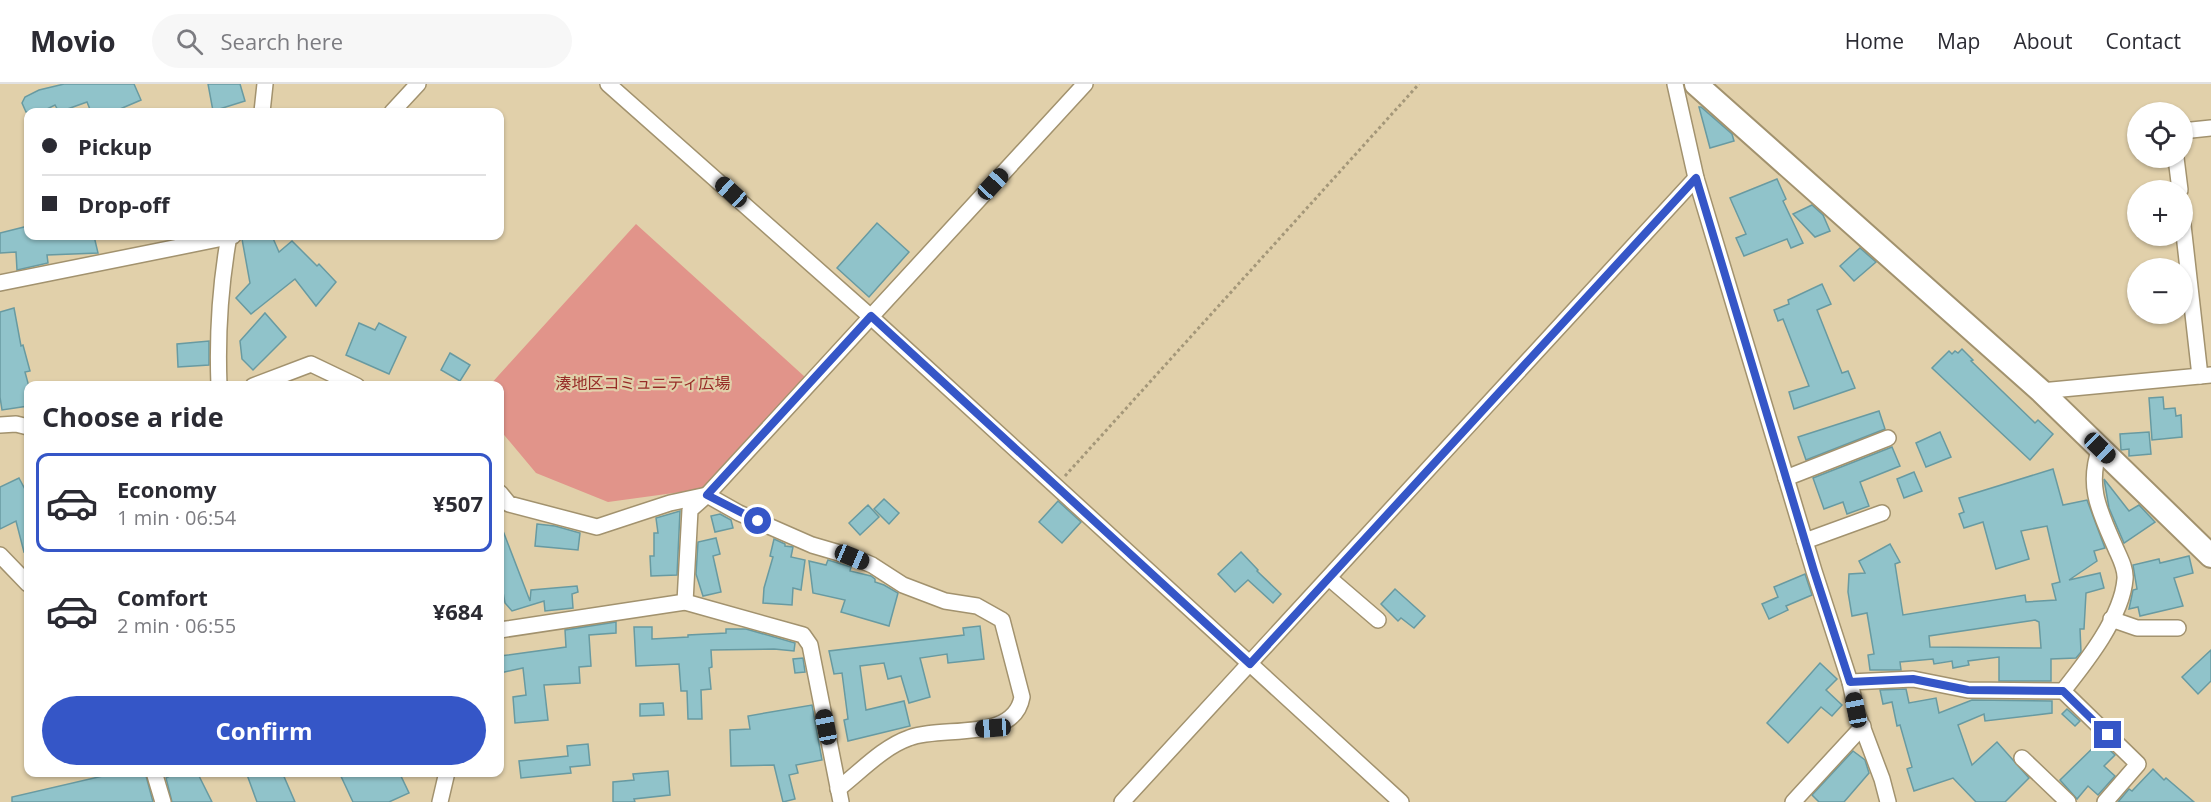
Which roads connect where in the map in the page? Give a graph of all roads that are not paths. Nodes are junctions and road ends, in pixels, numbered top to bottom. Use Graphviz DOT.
graph roads {
  1 [pos="265,84"];
  2 [pos="418,84"];
  3 [pos="608,84"];
  4 [pos="1086,84"];
  5 [pos="1675,84"];
  6 [pos="1696,84"];
  7 [pos="262,108"];
  8 [pos="396,108"];
  9 [pos="2211,128"];
  10 [pos="2193,130"];
  11 [pos="1696,178"];
  12 [pos="212,240"];
  13 [pos="230,240"];
  14 [pos="2186,246"];
  15 [pos="0,284"];
  16 [pos="871,316"];
  17 [pos="2205,375"];
  18 [pos="219,381"];
  19 [pos="267,381"];
  20 [pos="346,381"];
  21 [pos="2041,391"];
  22 [pos="0,425"];
  23 [pos="24,427"];
  24 [pos="1888,438"];
  25 [pos="2100,448"];
  26 [pos="1786,478"];
  27 [pos="707,495"];
  28 [pos="504,498"];
  29 [pos="1882,513"];
  30 [pos="1805,541"];
  31 [pos="0,555"];
  32 [pos="2211,556"];
  33 [pos="1329,578"];
  34 [pos="24,580"];
  35 [pos="685,602"];
  36 [pos="1378,620"];
  37 [pos="2111,620"];
  38 [pos="2178,628"];
  39 [pos="504,629"];
  40 [pos="1250,664"];
  41 [pos="1850,682"];
  42 [pos="2063,691"];
  43 [pos="1863,726"];
  44 [pos="2022,758"];
  45 [pos="156,777"];
  46 [pos="446,777"];
  47 [pos="839,795"];
  48 [pos="163,802"];
  49 [pos="440,802"];
  50 [pos="1122,802"];
  51 [pos="1401,802"];
  52 [pos="1793,802"];
  53 [pos="1888,802"];
  54 [pos="2068,802"];
  55 [pos="2105,802"];
  1 -- 7 [label="street"];
  2 -- 8 [label="street"];
  3 -- 16 [label="street"];
  4 -- 16 [label="street"];
  5 -- 11 [label="street"];
  6 -- 21 [label="street"];
  9 -- 10 [label="street"];
  11 -- 26 [label="street"];
  11 -- 33 [label="street"];
  12 -- 15 [label="street"];
  13 -- 18 [label="street"];
  14 -- 17 [label="street"];
  16 -- 27 [label="street"];
  16 -- 40 [label="street"];
  17 -- 21 [label="street"];
  19 -- 20 [label="street"];
  21 -- 25 [label="street"];
  22 -- 23 [label="street"];
  24 -- 26 [label="street"];
  25 -- 32 [label="street"];
  25 -- 37 [label="street"];
  26 -- 30 [label="street"];
  27 -- 28 [label="street"];
  27 -- 35 [label="street"];
  27 -- 47 [label="street"];
  29 -- 30 [label="street"];
  30 -- 41 [label="street"];
  31 -- 34 [label="street"];
  33 -- 36 [label="street"];
  33 -- 40 [label="street"];
  35 -- 39 [label="street"];
  35 -- 47 [label="street"];
  37 -- 38 [label="street"];
  37 -- 42 [label="street"];
  40 -- 50 [label="street"];
  40 -- 51 [label="street"];
  41 -- 42 [label="street"];
  41 -- 43 [label="street"];
  42 -- 55 [label="street"];
  43 -- 52 [label="street"];
  43 -- 53 [label="street"];
  44 -- 54 [label="street"];
  45 -- 48 [label="street"];
  46 -- 49 [label="street"];
}
